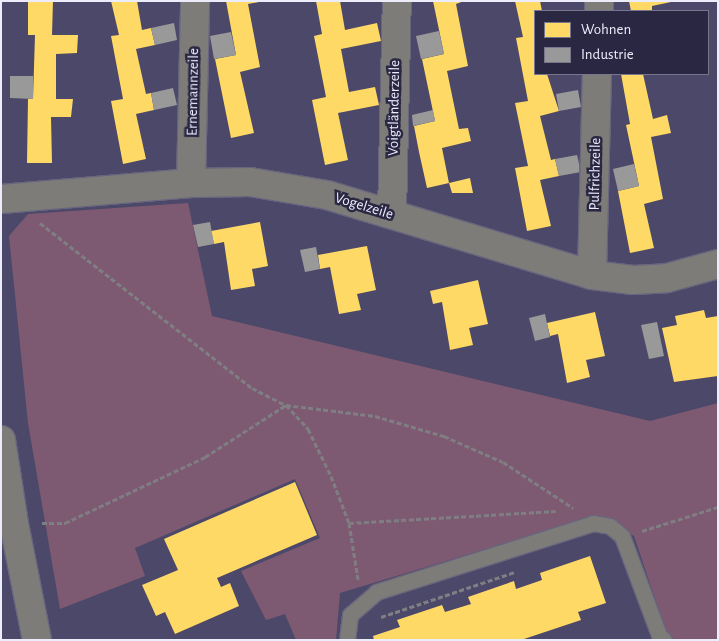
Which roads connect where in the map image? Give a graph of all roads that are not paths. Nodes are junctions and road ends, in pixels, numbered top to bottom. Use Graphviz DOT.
graph roads {
  1 [pos="196,1"];
  2 [pos="397,1"];
  3 [pos="597,75"];
  4 [pos="191,183"];
  5 [pos="1,199"];
  6 [pos="392,214"];
  7 [pos="718,264"];
  8 [pos="592,275"];
  9 [pos="1,440"];
  10 [pos="37,640"];
  11 [pos="347,640"];
  12 [pos="664,640"];
  1 -- 4 [label="street, Ernemannzeile"];
  2 -- 6 [label="street, Voigtländerzeile"];
  3 -- 8 [label="street, Pulfrichzeile"];
  4 -- 5 [label="street, Vogelzeile"];
  4 -- 6 [label="street, Vogelzeile"];
  6 -- 8 [label="street, Vogelzeile"];
  7 -- 8 [label="street, Vogelzeile"];
  9 -- 10 [label="street"];
  11 -- 12 [label="lane"];
}
